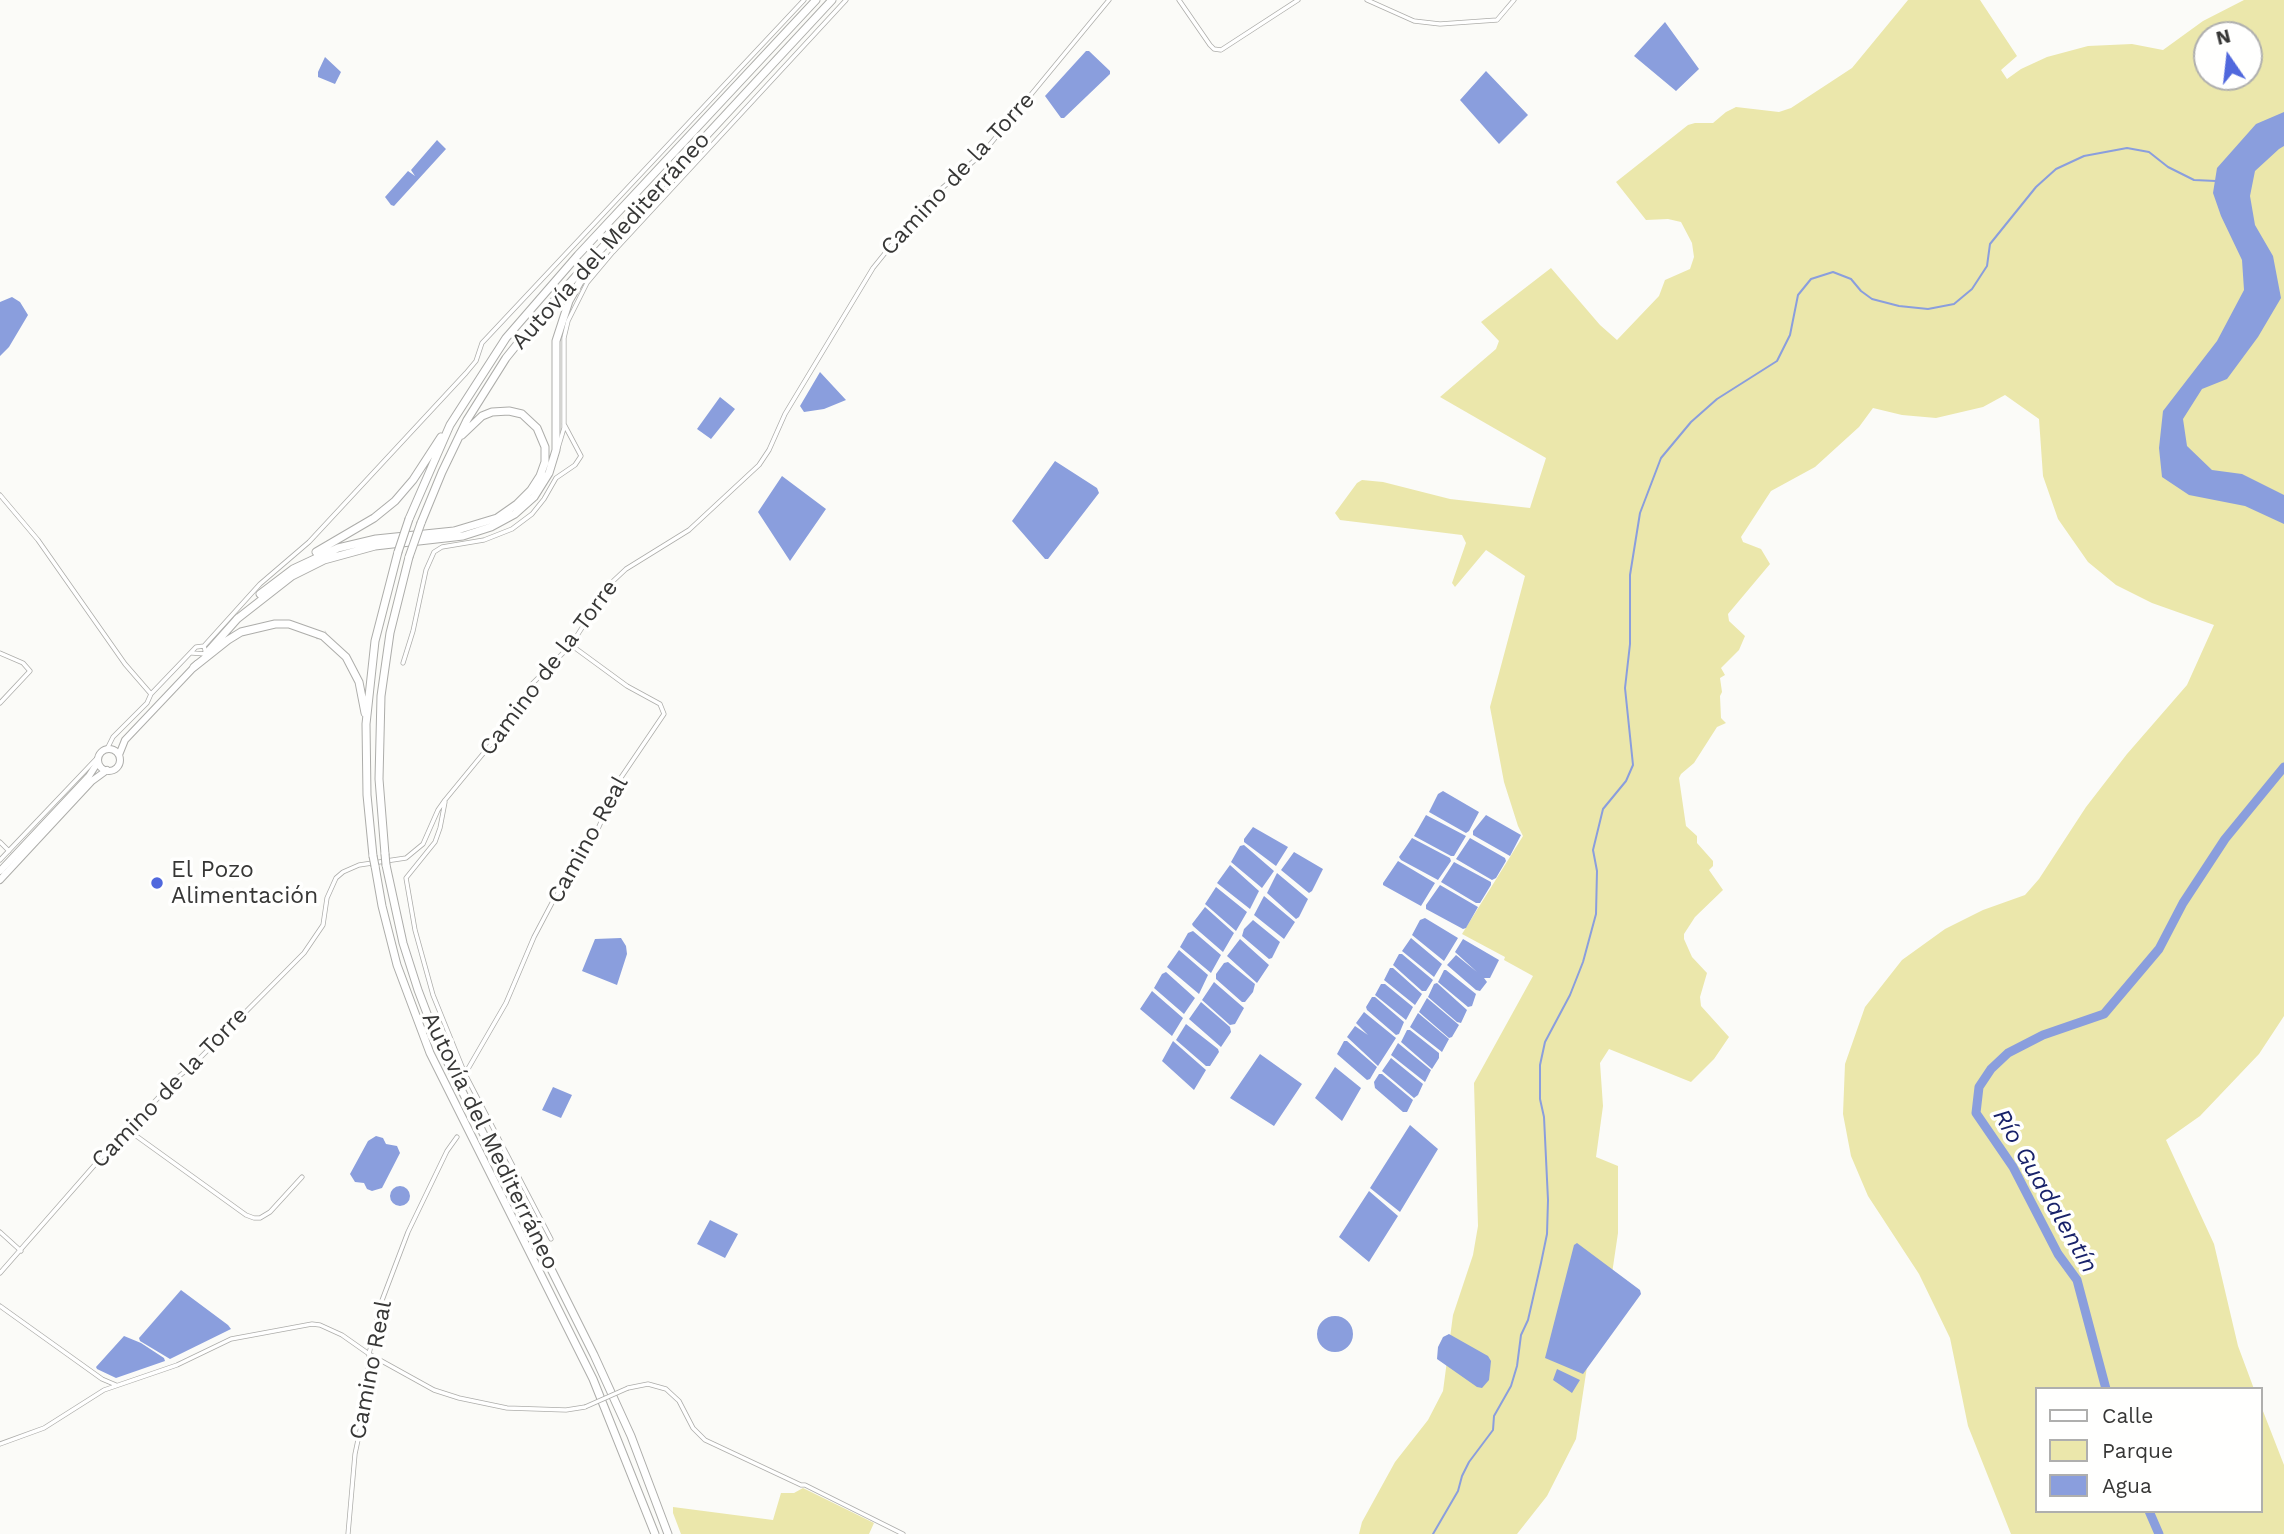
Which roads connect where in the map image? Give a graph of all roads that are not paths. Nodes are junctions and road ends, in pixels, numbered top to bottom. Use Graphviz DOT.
graph roads {
  1 [pos="804,0"];
  2 [pos="816,0"];
  3 [pos="832,0"];
  4 [pos="846,0"];
  5 [pos="1109,0"];
  6 [pos="1179,0"];
  7 [pos="1298,0"];
  8 [pos="1367,0"];
  9 [pos="1514,0"];
  10 [pos="598,252"];
  11 [pos="559,401"];
  12 [pos="559,414"];
  13 [pos="564,423"];
  14 [pos="450,425"];
  15 [pos="560,433"];
  16 [pos="457,441"];
  17 [pos="573,442"];
  18 [pos="557,448"];
  19 [pos="0,495"];
  20 [pos="260,594"];
  21 [pos="237,619"];
  22 [pos="571,645"];
  23 [pos="205,650"];
  24 [pos="0,653"];
  25 [pos="191,653"];
  26 [pos="403,663"];
  27 [pos="194,667"];
  28 [pos="151,694"];
  29 [pos="0,703"];
  30 [pos="366,724"];
  31 [pos="125,740"];
  32 [pos="108,749"];
  33 [pos="118,755"];
  34 [pos="99,759"];
  35 [pos="107,770"];
  36 [pos="445,800"];
  37 [pos="0,842"];
  38 [pos="9,850"];
  39 [pos="0,860"];
  40 [pos="0,872"];
  41 [pos="0,880"];
  42 [pos="465,1074"];
  43 [pos="128,1130"];
  44 [pos="457,1137"];
  45 [pos="302,1177"];
  46 [pos="0,1232"];
  47 [pos="551,1239"];
  48 [pos="22,1251"];
  49 [pos="0,1273"];
  50 [pos="0,1306"];
  51 [pos="369,1354"];
  52 [pos="116,1385"];
  53 [pos="0,1444"];
  54 [pos="348,1534"];
  55 [pos="656,1534"];
  56 [pos="668,1534"];
  57 [pos="903,1534"];
  1 -- 23 [label="street"];
  2 -- 14 [label="highway, Autovía del Mediterráneo"];
  3 -- 10 [label="highway, Autovía del Mediterráneo"];
  4 -- 11 [label="street"];
  5 -- 22 [label="street, Camino de la Torre"];
  6 -- 7 [label="street"];
  8 -- 9 [label="street"];
  10 -- 11 [label="highway"];
  10 -- 16 [label="highway, Autovía del Mediterráneo"];
  11 -- 12 [label="highway"];
  12 -- 13 [label="street"];
  12 -- 15 [label="highway"];
  13 -- 15 [label="street"];
  13 -- 17 [label="street"];
  14 -- 20 [label="highway"];
  14 -- 30 [label="highway, Autovía del Mediterráneo, bridge"];
  15 -- 17 [label="street"];
  15 -- 18 [label="highway"];
  16 -- 20 [label="highway"];
  16 -- 56 [label="highway, Autovía del Mediterráneo, bridge"];
  17 -- 18 [label="street"];
  17 -- 26 [label="street"];
  18 -- 21 [label="highway"];
  19 -- 28 [label="street"];
  20 -- 21 [label="highway"];
  21 -- 23 [label="highway"];
  22 -- 36 [label="street, Camino de la Torre"];
  22 -- 42 [label="street, Camino Real"];
  23 -- 25 [label="street"];
  23 -- 25 [label="street"];
  23 -- 27 [label="main road"];
  24 -- 29 [label="street"];
  25 -- 28 [label="street"];
  27 -- 30 [label="highway"];
  27 -- 31 [label="main road"];
  28 -- 32 [label="street"];
  30 -- 55 [label="highway, Autovía del Mediterráneo, bridge"];
  31 -- 32 [label="main road"];
  31 -- 33 [label="main road"];
  32 -- 33 [label="main road"];
  32 -- 34 [label="main road"];
  33 -- 35 [label="main road"];
  34 -- 35 [label="main road"];
  34 -- 38 [label="street"];
  34 -- 40 [label="main road"];
  35 -- 41 [label="main road"];
  36 -- 42 [label="street"];
  36 -- 43 [label="street, Camino de la Torre"];
  37 -- 38 [label="street"];
  38 -- 39 [label="street"];
  42 -- 47 [label="street"];
  43 -- 45 [label="street"];
  43 -- 48 [label="street, Camino de la Torre"];
  44 -- 51 [label="street, Camino Real"];
  46 -- 48 [label="street"];
  48 -- 49 [label="street, Camino de la Torre"];
  50 -- 52 [label="street"];
  51 -- 52 [label="street"];
  51 -- 54 [label="street, Camino Real"];
  51 -- 57 [label="street, bridge"];
  52 -- 53 [label="street"];
}
